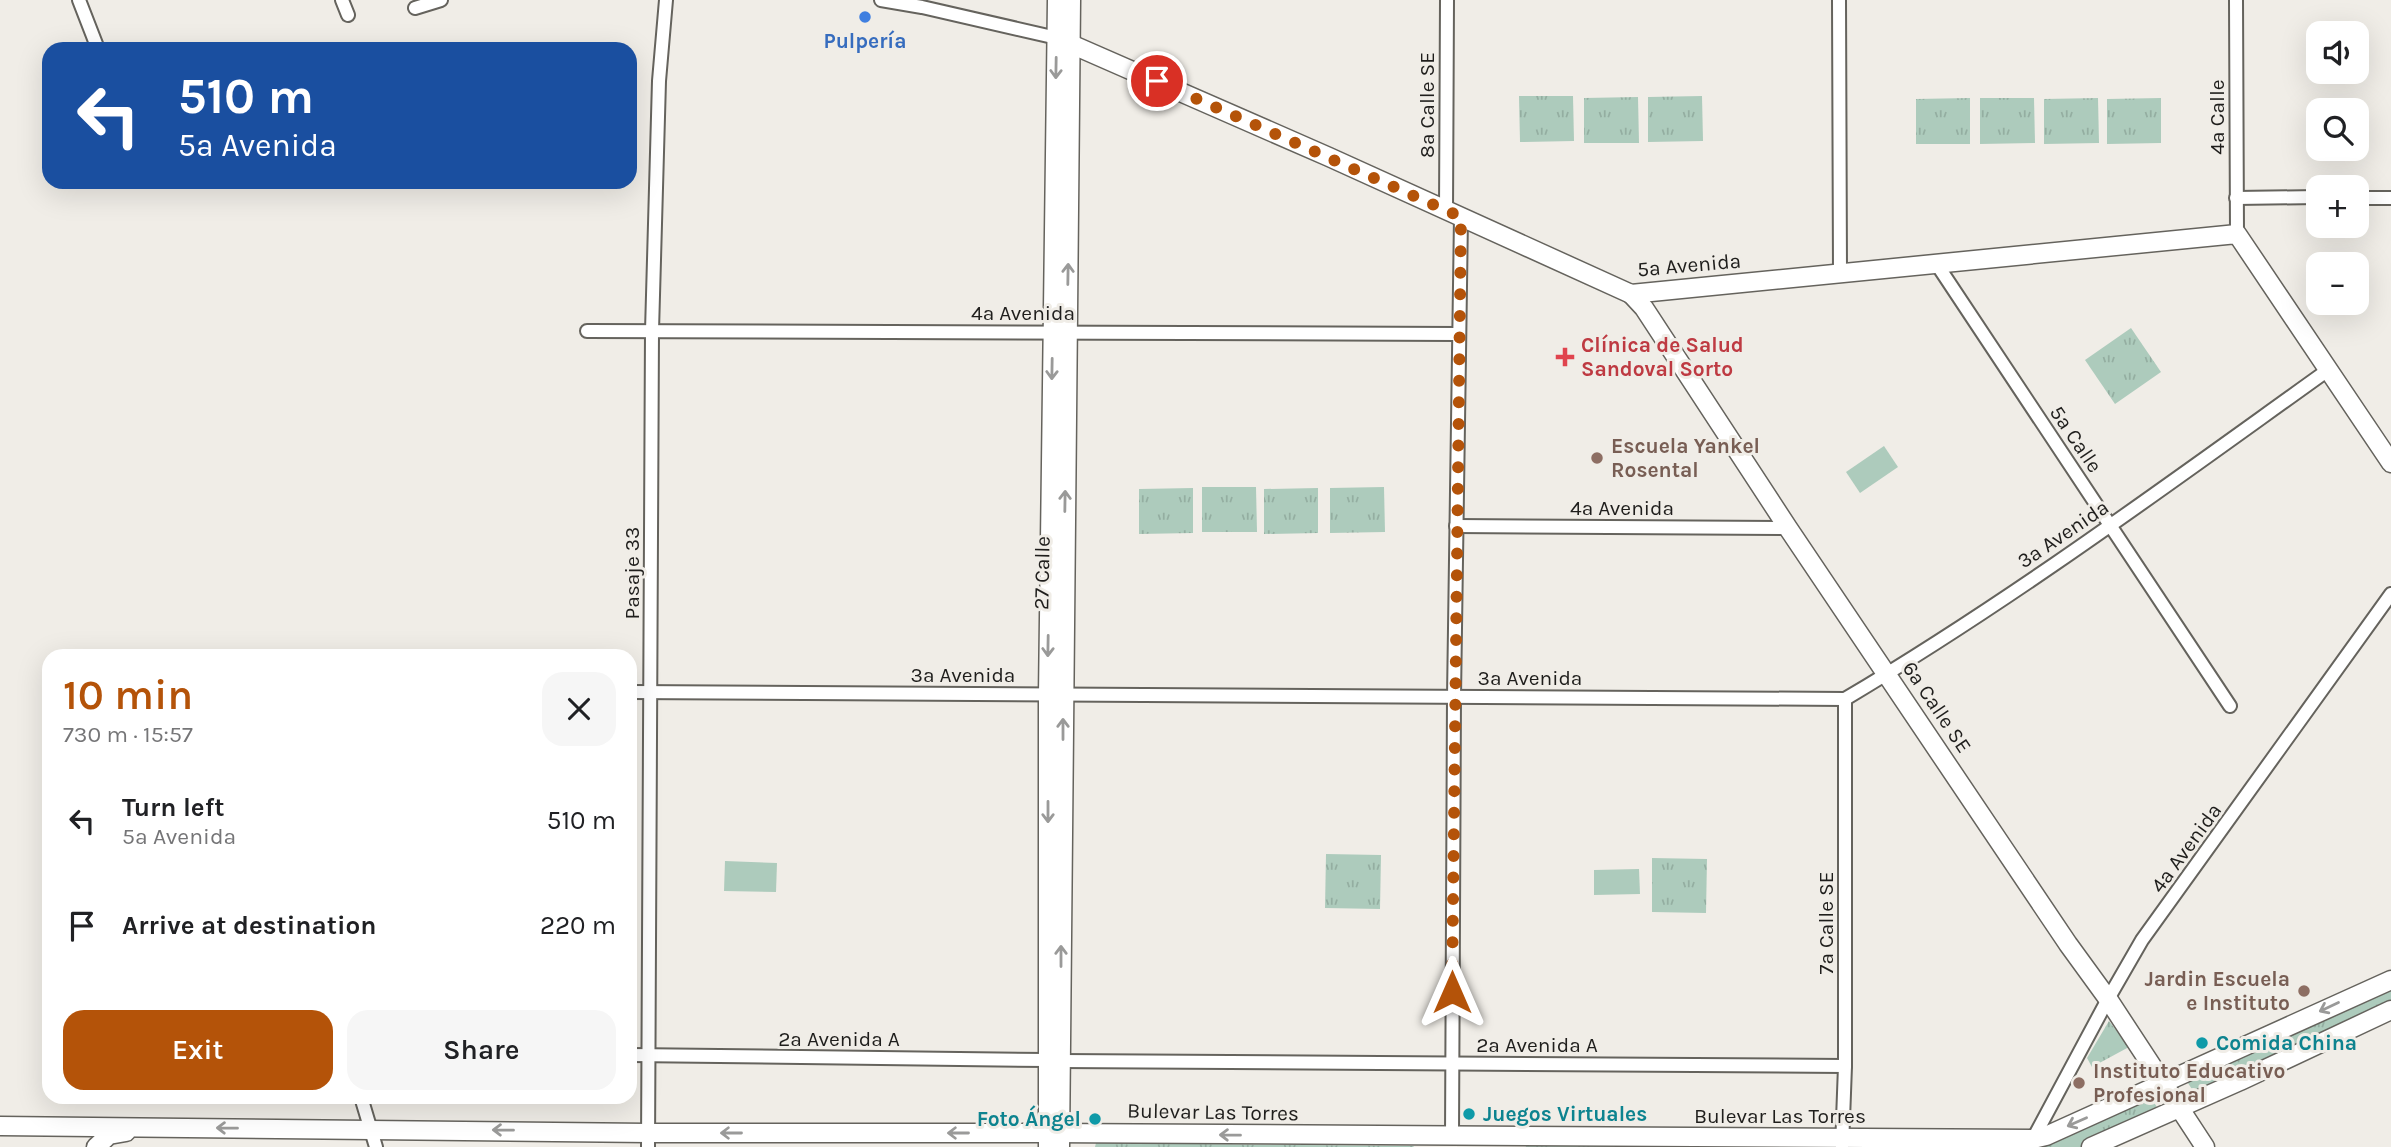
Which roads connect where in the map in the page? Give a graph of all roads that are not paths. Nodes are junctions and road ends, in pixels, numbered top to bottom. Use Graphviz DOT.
graph roads {
  1 [pos="79,0"];
  2 [pos="342,0"];
  3 [pos="440,0"];
  4 [pos="666,0"];
  5 [pos="881,0"];
  6 [pos="1057,0"];
  7 [pos="1071,0"];
  8 [pos="1447,0"];
  9 [pos="1839,0"];
  10 [pos="2236,0"];
  11 [pos="415,8"];
  12 [pos="348,15"];
  13 [pos="1064,41"];
  14 [pos="94,42"];
  15 [pos="2306,197"];
  16 [pos="2236,198"];
  17 [pos="2369,198"];
  18 [pos="2391,198"];
  19 [pos="1454,214"];
  20 [pos="2236,234"];
  21 [pos="1937,263"];
  22 [pos="1840,273"];
  23 [pos="1630,294"];
  24 [pos="587,331"];
  25 [pos="652,331"];
  26 [pos="1060,332"];
  27 [pos="1459,334"];
  28 [pos="2328,370"];
  29 [pos="2391,463"];
  30 [pos="1456,526"];
  31 [pos="2110,526"];
  32 [pos="1788,528"];
  33 [pos="2391,594"];
  34 [pos="1887,674"];
  35 [pos="637,692"];
  36 [pos="651,692"];
  37 [pos="1056,695"];
  38 [pos="1454,697"];
  39 [pos="1845,699"];
  40 [pos="2230,706"];
  41 [pos="2391,980"];
  42 [pos="2108,999"];
  43 [pos="2391,1010"];
  44 [pos="637,1055"];
  45 [pos="649,1056"];
  46 [pos="1054,1061"];
  47 [pos="1451,1063"];
  48 [pos="1845,1066"];
  49 [pos="2162,1084"];
  50 [pos="363,1104"];
  51 [pos="2179,1108"];
  52 [pos="0,1126"];
  53 [pos="157,1127"];
  54 [pos="369,1128"];
  55 [pos="1452,1137"];
  56 [pos="273,1138"];
  57 [pos="2033,1139"];
  58 [pos="648,1140"];
  59 [pos="1054,1140"];
  60 [pos="1842,1143"];
  61 [pos="96,1147"];
  62 [pos="376,1147"];
  63 [pos="2091,1147"];
  64 [pos="2205,1147"];
  1 -- 14 [label="street"];
  2 -- 12 [label="street"];
  3 -- 11 [label="street"];
  4 -- 25 [label="street, Pasaje 33"];
  5 -- 13 [label="street, 5a Avenida"];
  6 -- 13 [label="street, 27 Calle"];
  7 -- 13 [label="street, 27 Calle"];
  8 -- 19 [label="street, 8a Calle SE"];
  9 -- 22 [label="street"];
  10 -- 16 [label="street, 4a Calle"];
  13 -- 19 [label="street, 5a Avenida"];
  13 -- 26 [label="street, 27 Calle"];
  15 -- 16 [label="street"];
  16 -- 20 [label="street, 4a Calle"];
  17 -- 18 [label="street"];
  19 -- 23 [label="street, 5a Avenida"];
  19 -- 27 [label="street, 8a Calle SE"];
  20 -- 21 [label="street, 5a Avenida"];
  20 -- 28 [label="street"];
  21 -- 22 [label="street, 5a Avenida"];
  21 -- 31 [label="street, 5a Calle"];
  22 -- 23 [label="street, 5a Avenida"];
  23 -- 32 [label="street, 6a Calle SE"];
  24 -- 25 [label="street, 4a Avenida"];
  25 -- 26 [label="street, 4a Avenida"];
  25 -- 36 [label="street, Pasaje 33"];
  26 -- 27 [label="street, 4a Avenida"];
  26 -- 37 [label="street, 27 Calle"];
  27 -- 30 [label="street, 8a Calle SE"];
  28 -- 29 [label="street"];
  28 -- 31 [label="street, 3a Avenida"];
  30 -- 32 [label="street, 4a Avenida"];
  30 -- 38 [label="street, 8a Calle SE"];
  31 -- 34 [label="street, 3a Avenida"];
  31 -- 40 [label="street, 5a Calle"];
  32 -- 34 [label="street, 6a Calle SE"];
  33 -- 42 [label="street, 4a Avenida"];
  34 -- 39 [label="street, 3a Avenida"];
  34 -- 42 [label="street, 6a Calle SE"];
  35 -- 36 [label="street, 3a Avenida"];
  36 -- 37 [label="street, 3a Avenida"];
  36 -- 45 [label="street, Pasaje 33"];
  37 -- 38 [label="street, 3a Avenida"];
  37 -- 46 [label="street, 27 Calle"];
  38 -- 39 [label="street, 3a Avenida"];
  38 -- 47 [label="street, 8a Calle SE"];
  39 -- 48 [label="street, 7a Calle SE"];
  41 -- 49 [label="street, Bulevar Las Torres, one-way"];
  42 -- 49 [label="street, 6a Calle SE"];
  42 -- 57 [label="street, 4a Avenida"];
  43 -- 51 [label="street"];
  44 -- 45 [label="street, 2a Avenida A"];
  45 -- 46 [label="street, 2a Avenida A"];
  45 -- 58 [label="street, Pasaje 33"];
  46 -- 47 [label="street, 2a Avenida A"];
  46 -- 59 [label="street, 27 Calle"];
  47 -- 48 [label="street, 2a Avenida A"];
  47 -- 55 [label="street, 8a Calle SE"];
  48 -- 60 [label="street, 7a Calle SE"];
  49 -- 51 [label="street, 6a Calle SE"];
  49 -- 57 [label="street, Bulevar Las Torres, one-way"];
  50 -- 54 [label="street"];
  51 -- 63 [label="street"];
  51 -- 64 [label="street, 6a Calle SE"];
  52 -- 53 [label="street, Bulevar Las Torres"];
  56 -- 53 [label="street, Bulevar Las Torres, one-way"];
  53 -- 61 [label="street"];
  54 -- 56 [label="street, Bulevar Las Torres"];
  58 -- 54 [label="street, Bulevar Las Torres, one-way"];
  54 -- 62 [label="street"];
  55 -- 59 [label="street, Bulevar Las Torres, one-way"];
  55 -- 60 [label="street, Bulevar Las Torres"];
  57 -- 60 [label="street, Bulevar Las Torres"];
  59 -- 58 [label="street, Bulevar Las Torres, one-way"];
}
